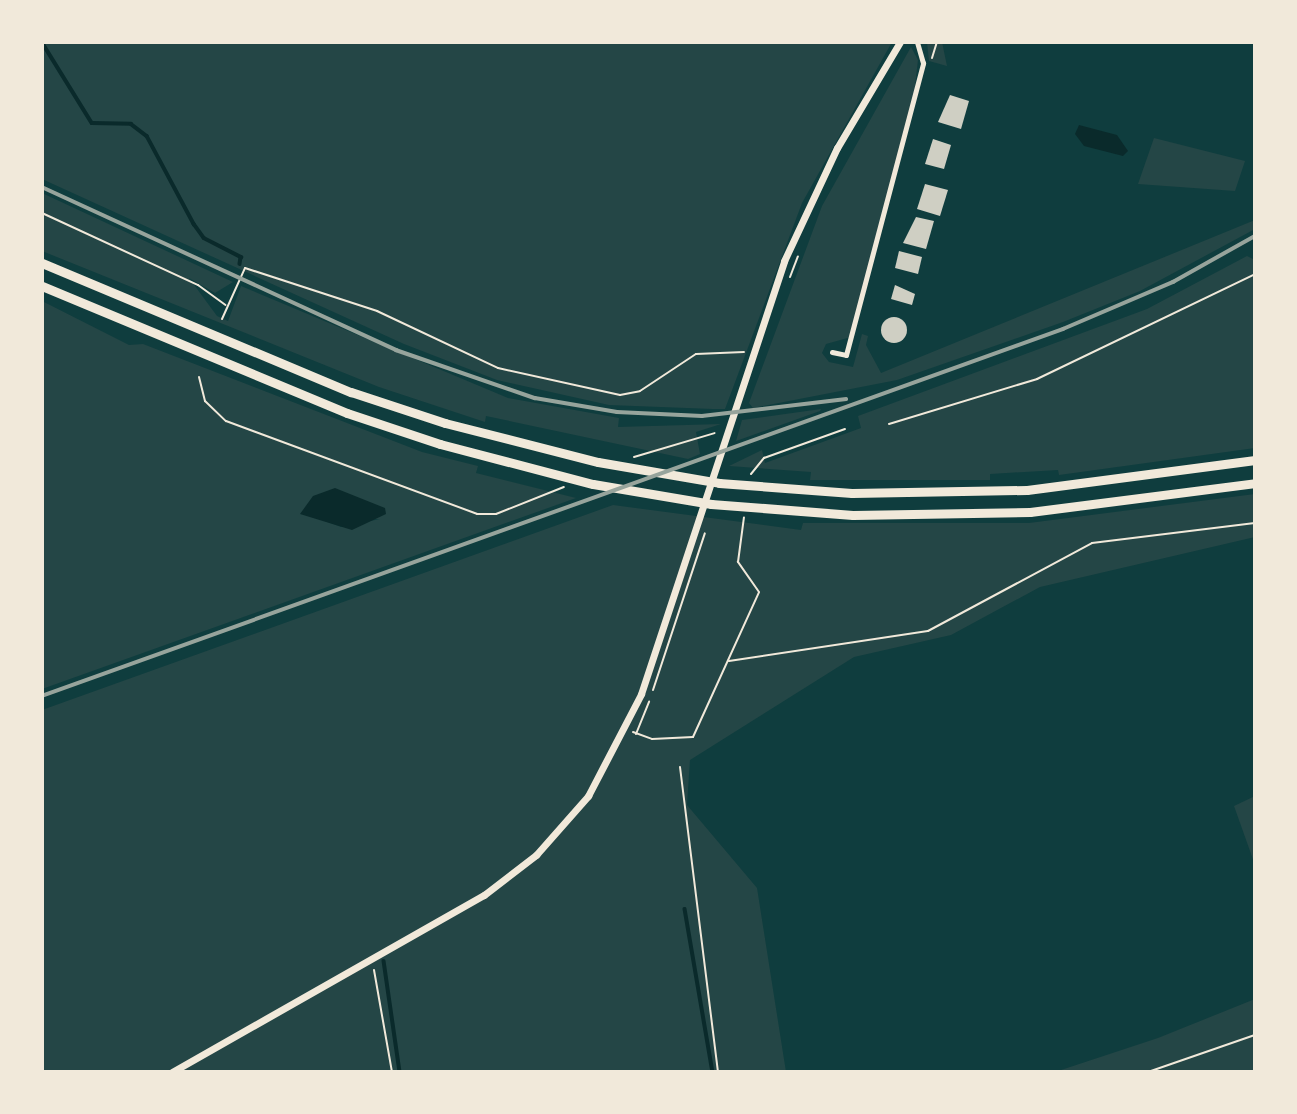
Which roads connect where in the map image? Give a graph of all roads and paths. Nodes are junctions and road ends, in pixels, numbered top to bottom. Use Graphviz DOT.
graph roads {
  1 [pos="900,42"];
  2 [pos="917,42"];
  3 [pos="42,213"];
  4 [pos="799,253"];
  5 [pos="42,263"];
  6 [pos="1255,274"];
  7 [pos="42,286"];
  8 [pos="786,288"];
  9 [pos="226,305"];
  10 [pos="222,319"];
  11 [pos="832,352"];
  12 [pos="752,355"];
  13 [pos="199,377"];
  14 [pos="889,424"];
  15 [pos="728,429"];
  16 [pos="845,429"];
  17 [pos="1255,460"];
  18 [pos="624,462"];
  19 [pos="752,469"];
  20 [pos="576,483"];
  21 [pos="1255,483"];
  22 [pos="709,522"];
  23 [pos="1255,523"];
  24 [pos="743,526"];
  25 [pos="729,661"];
  26 [pos="680,767"];
  27 [pos="373,958"];
  28 [pos="1255,1035"];
  29 [pos="172,1072"];
  30 [pos="392,1072"];
  31 [pos="718,1072"];
  32 [pos="1148,1072"];
  1 -- 12 [label="main road"];
  2 -- 11 [label="street"];
  3 -- 9 [label="path"];
  4 -- 8 [label="path"];
  5 -- 17 [label="highway"];
  6 -- 14 [label="path"];
  7 -- 21 [label="highway"];
  9 -- 10 [label="path"];
  9 -- 12 [label="path"];
  12 -- 15 [label="main road"];
  13 -- 20 [label="path"];
  15 -- 18 [label="path"];
  15 -- 27 [label="main road"];
  16 -- 19 [label="path"];
  22 -- 25 [label="path"];
  23 -- 25 [label="path"];
  24 -- 25 [label="path"];
  26 -- 31 [label="path"];
  27 -- 29 [label="main road"];
  27 -- 30 [label="path"];
  28 -- 32 [label="path"];
}
